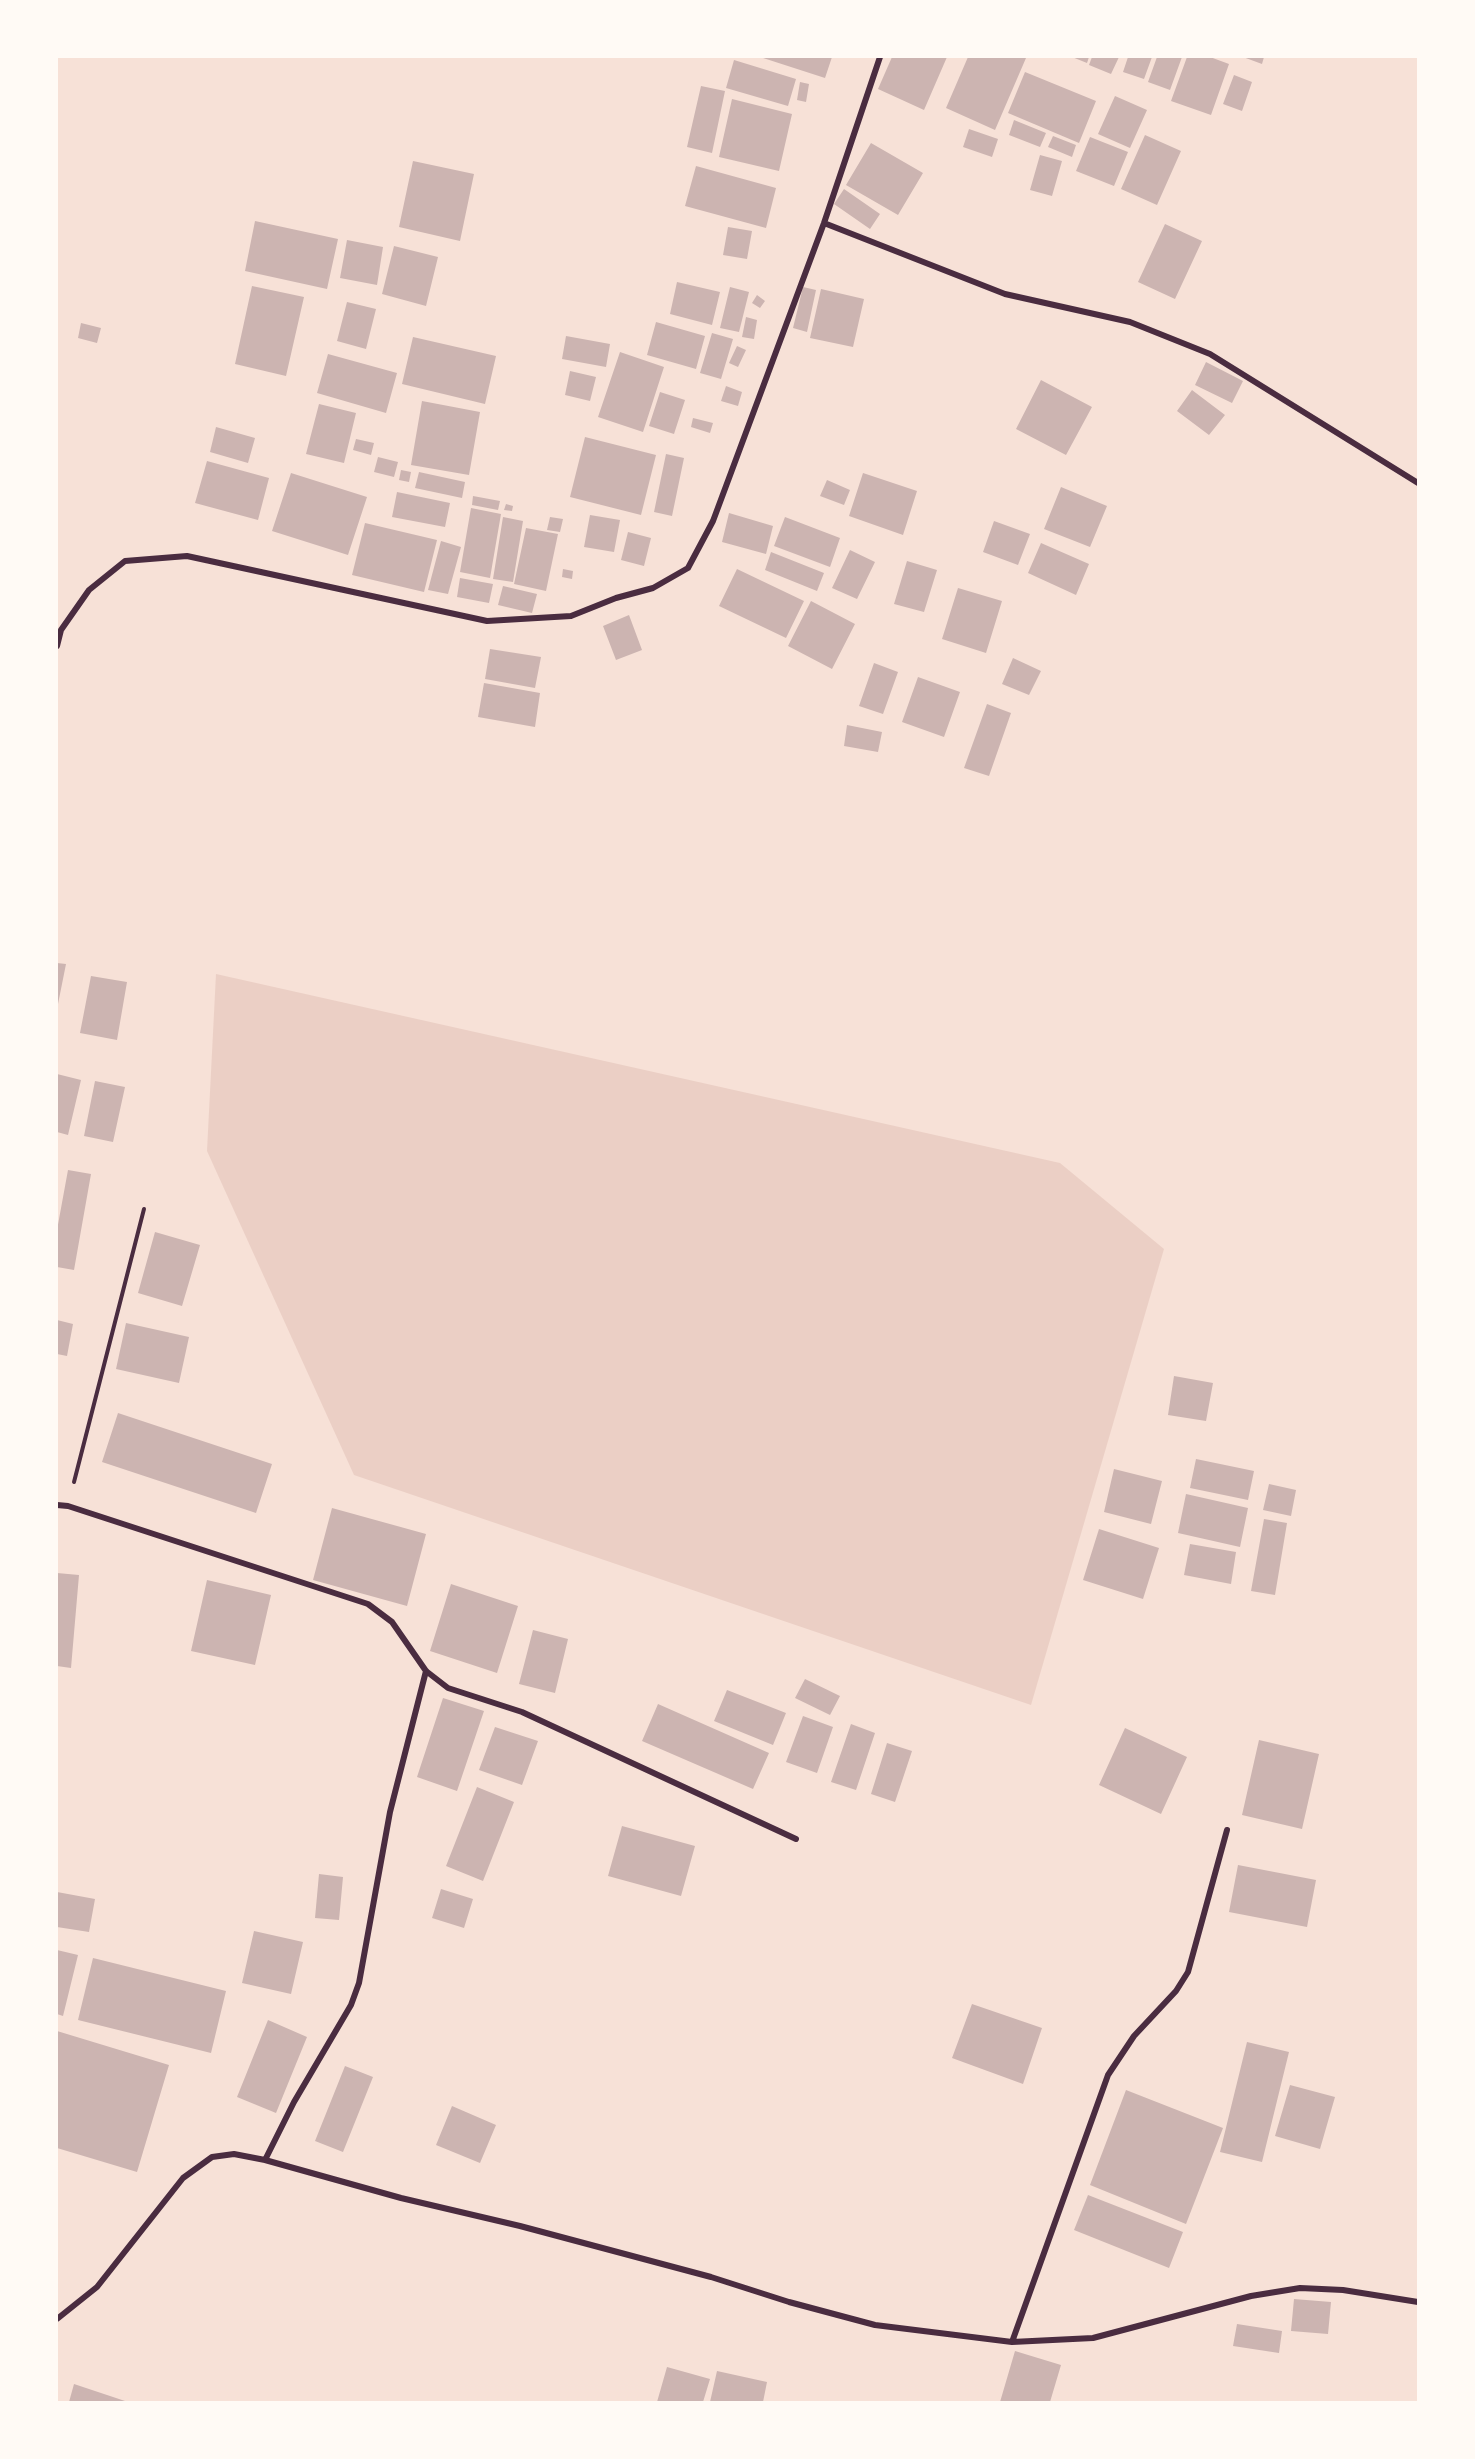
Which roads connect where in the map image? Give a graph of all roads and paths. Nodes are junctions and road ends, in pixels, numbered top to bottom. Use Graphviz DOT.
graph roads {
  1 [pos="880,57"];
  2 [pos="824,223"];
  3 [pos="1418,483"];
  4 [pos="57,646"];
  5 [pos="144,1209"];
  6 [pos="57,1505"];
  7 [pos="68,1506"];
  8 [pos="426,1671"];
  9 [pos="1227,1830"];
  10 [pos="796,1839"];
  11 [pos="265,2160"];
  12 [pos="1418,2302"];
  13 [pos="57,2319"];
  14 [pos="1012,2342"];
  1 -- 2 [label="street"];
  2 -- 3 [label="street"];
  2 -- 4 [label="street"];
  5 -- 7 [label="path"];
  6 -- 7 [label="street"];
  7 -- 8 [label="street"];
  8 -- 10 [label="street"];
  8 -- 11 [label="street"];
  9 -- 14 [label="street"];
  11 -- 13 [label="street"];
  11 -- 14 [label="street"];
  12 -- 14 [label="street"];
}
